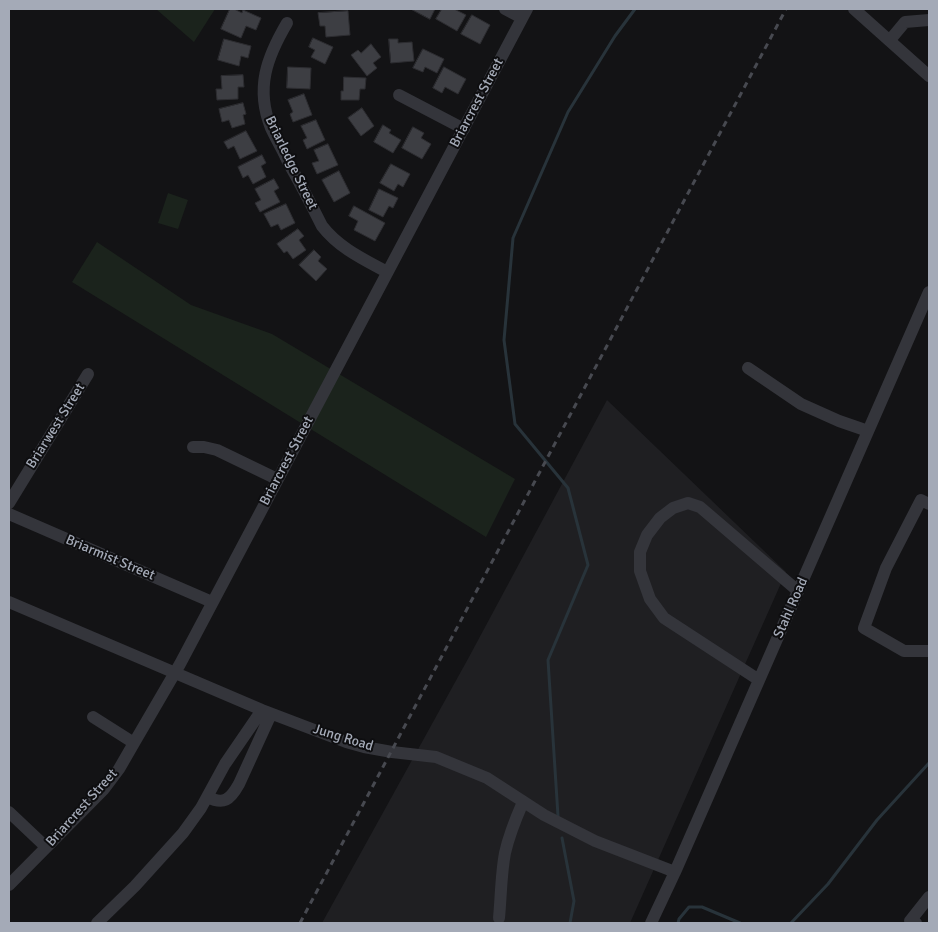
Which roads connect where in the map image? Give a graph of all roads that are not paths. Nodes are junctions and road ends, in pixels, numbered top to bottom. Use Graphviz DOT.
graph roads {
  1 [pos="505,9"];
  2 [pos="854,9"];
  3 [pos="525,13"];
  4 [pos="929,20"];
  5 [pos="287,23"];
  6 [pos="890,40"];
  7 [pos="929,76"];
  8 [pos="399,95"];
  9 [pos="464,129"];
  10 [pos="387,272"];
  11 [pos="929,292"];
  12 [pos="748,368"];
  13 [pos="88,374"];
  14 [pos="868,431"];
  15 [pos="193,448"];
  16 [pos="277,479"];
  17 [pos="9,503"];
  18 [pos="929,504"];
  19 [pos="9,514"];
  20 [pos="798,591"];
  21 [pos="9,602"];
  22 [pos="212,602"];
  23 [pos="929,651"];
  24 [pos="175,673"];
  25 [pos="759,680"];
  26 [pos="266,712"];
  27 [pos="93,717"];
  28 [pos="134,743"];
  29 [pos="207,797"];
  30 [pos="523,802"];
  31 [pos="9,812"];
  32 [pos="46,847"];
  33 [pos="675,872"];
  34 [pos="9,885"];
  35 [pos="929,897"];
  36 [pos="500,918"];
  37 [pos="913,922"];
  38 [pos="97,923"];
  39 [pos="651,923"];
  1 -- 3 [label="street"];
  2 -- 6 [label="street"];
  3 -- 9 [label="street, Briarcrest Street"];
  4 -- 6 [label="street"];
  5 -- 10 [label="street, Briarledge Street"];
  6 -- 7 [label="street"];
  8 -- 9 [label="street"];
  9 -- 10 [label="street, Briarcrest Street"];
  10 -- 16 [label="street, Briarcrest Street"];
  11 -- 14 [label="street, Stahl Road"];
  12 -- 14 [label="street"];
  13 -- 17 [label="street, Briarwest Street"];
  14 -- 20 [label="street, Stahl Road"];
  15 -- 16 [label="street"];
  16 -- 22 [label="street, Briarcrest Street"];
  18 -- 23 [label="street"];
  19 -- 22 [label="street, Briarmist Street"];
  20 -- 25 [label="street, Stahl Road"];
  20 -- 25 [label="street"];
  21 -- 24 [label="street, Jung Road"];
  22 -- 24 [label="street, Briarcrest Street"];
  24 -- 26 [label="street, Jung Road"];
  24 -- 28 [label="street, Briarcrest Street"];
  25 -- 33 [label="street, Stahl Road"];
  26 -- 29 [label="street"];
  26 -- 29 [label="street"];
  26 -- 30 [label="street, Jung Road"];
  27 -- 28 [label="street"];
  28 -- 32 [label="street, Briarcrest Street"];
  29 -- 38 [label="street"];
  30 -- 33 [label="street, Jung Road"];
  30 -- 36 [label="street"];
  31 -- 32 [label="street"];
  32 -- 34 [label="street, Briarcrest Street"];
  33 -- 39 [label="street, Stahl Road"];
  35 -- 37 [label="street"];
}
